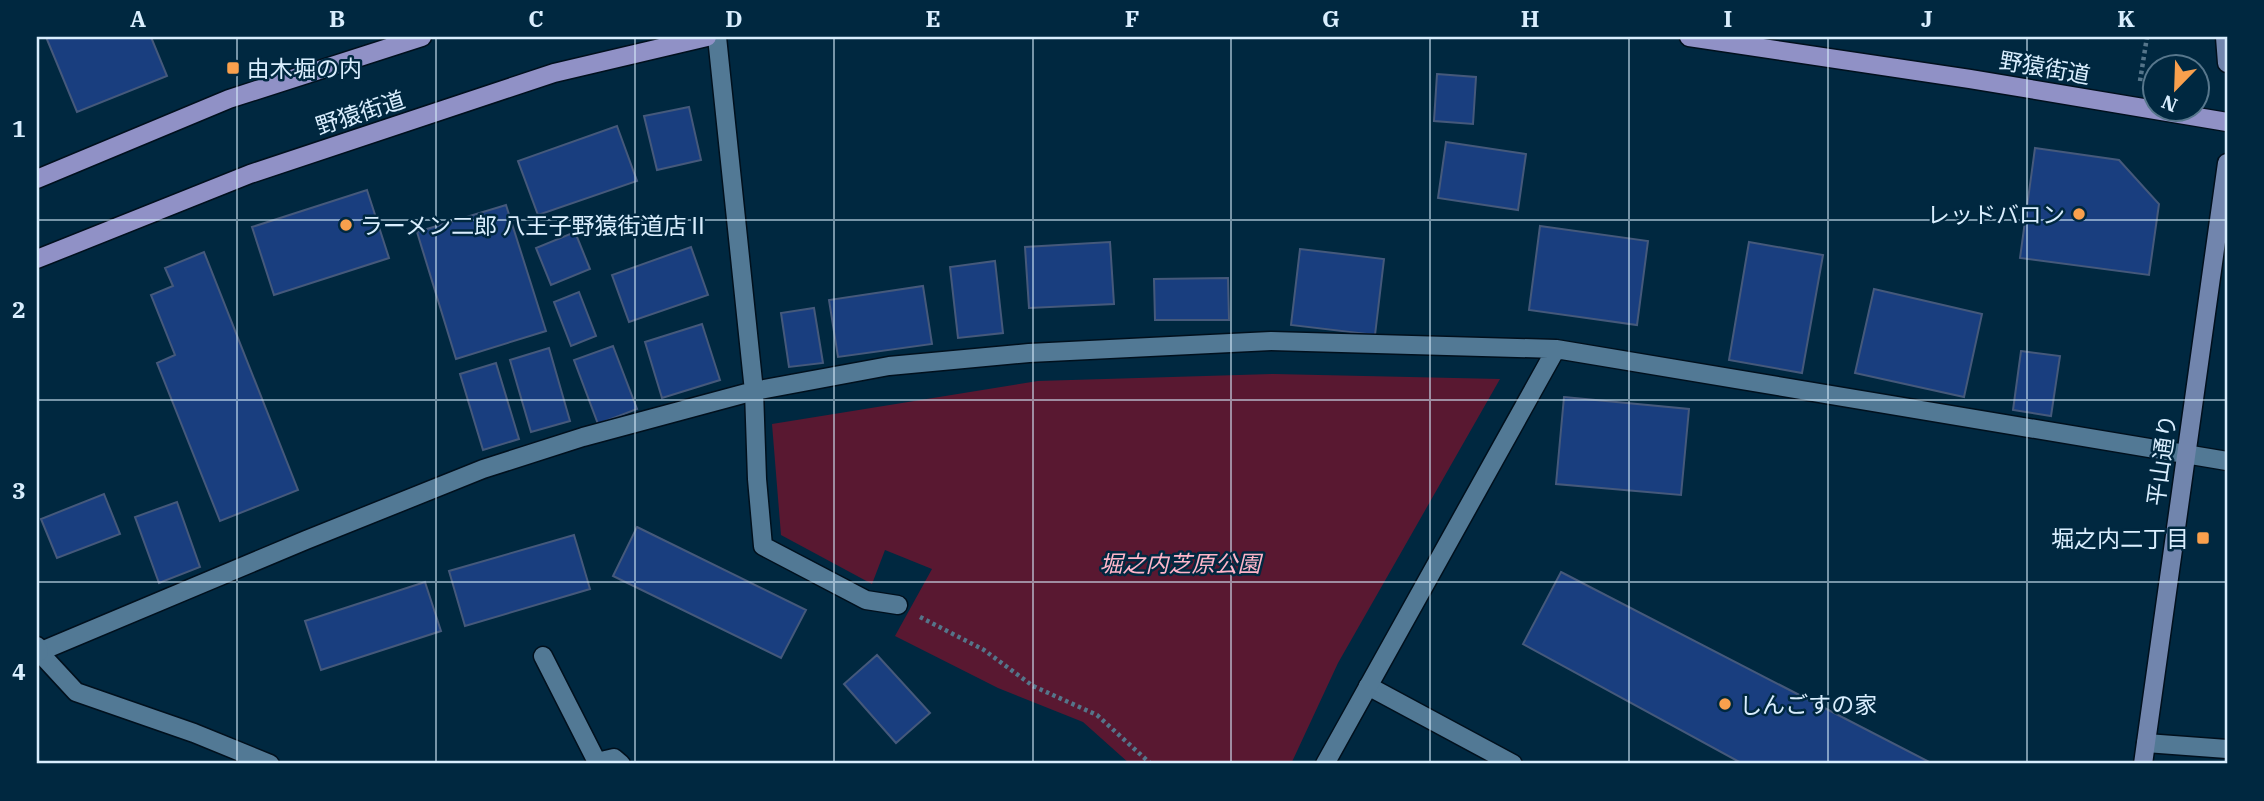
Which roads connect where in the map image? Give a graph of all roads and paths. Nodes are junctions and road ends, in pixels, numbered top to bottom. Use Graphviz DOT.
graph roads {
  1 [pos="422,37"];
  2 [pos="707,37"];
  3 [pos="717,37"];
  4 [pos="1689,37"];
  5 [pos="2147,37"];
  6 [pos="2225,37"];
  7 [pos="2227,63"];
  8 [pos="2139,83"];
  9 [pos="2227,122"];
  10 [pos="2227,163"];
  11 [pos="37,178"];
  12 [pos="37,259"];
  13 [pos="1556,349"];
  14 [pos="754,391"];
  15 [pos="2187,454"];
  16 [pos="2227,461"];
  17 [pos="898,605"];
  18 [pos="38,651"];
  19 [pos="543,656"];
  20 [pos="1368,686"];
  21 [pos="2146,743"];
  22 [pos="2227,749"];
  23 [pos="596,763"];
  24 [pos="270,764"];
  25 [pos="621,764"];
  26 [pos="1151,764"];
  27 [pos="1325,764"];
  28 [pos="1513,764"];
  29 [pos="2143,764"];
  1 -- 11 [label="main road"];
  2 -- 12 [label="main road, 野猿街道"];
  3 -- 14 [label="street"];
  4 -- 9 [label="main road, 野猿街道"];
  5 -- 8 [label="path"];
  6 -- 7 [label="main road"];
  10 -- 15 [label="main road, 平山通り"];
  13 -- 14 [label="street"];
  13 -- 15 [label="street"];
  13 -- 20 [label="street"];
  14 -- 17 [label="street"];
  14 -- 18 [label="street"];
  15 -- 16 [label="street"];
  15 -- 21 [label="main road, 平山通り"];
  17 -- 26 [label="path"];
  18 -- 24 [label="street"];
  19 -- 23 [label="street"];
  20 -- 27 [label="street"];
  20 -- 28 [label="street"];
  21 -- 22 [label="street"];
  21 -- 29 [label="main road, 平山通り"];
  23 -- 25 [label="street"];
}
